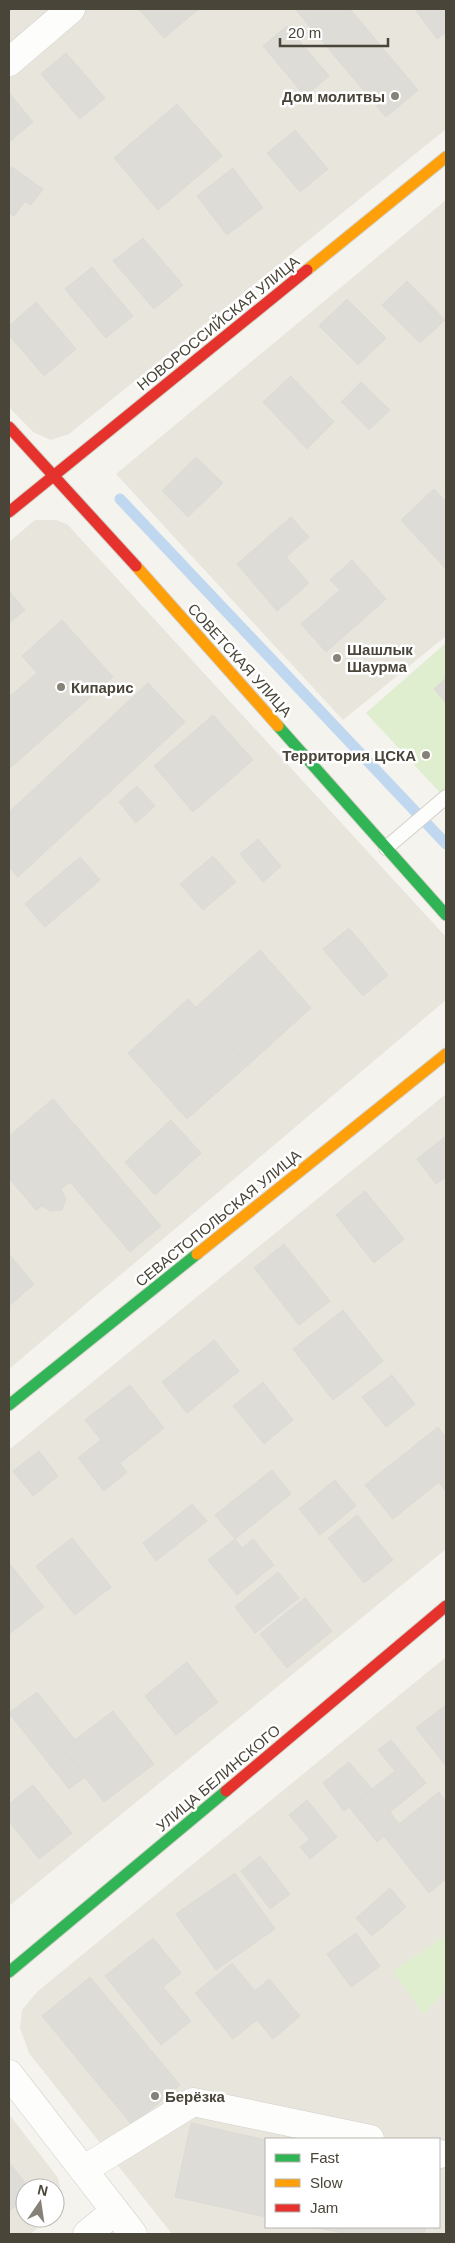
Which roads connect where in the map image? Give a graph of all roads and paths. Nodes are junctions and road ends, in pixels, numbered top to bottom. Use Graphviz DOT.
graph roads {
  1 [pos="71,9"];
  2 [pos="9,62"];
  3 [pos="446,157"];
  4 [pos="9,427"];
  5 [pos="54,475"];
  6 [pos="9,512"];
  7 [pos="446,797"];
  8 [pos="386,848"];
  9 [pos="446,915"];
  10 [pos="446,1054"];
  11 [pos="9,1406"];
  12 [pos="446,1606"];
  13 [pos="9,1972"];
  14 [pos="9,2074"];
  15 [pos="365,2138"];
  16 [pos="83,2170"];
  17 [pos="115,2212"];
  18 [pos="87,2234"];
  19 [pos="133,2234"];
  1 -- 2 [label="street"];
  3 -- 5 [label="street, НОВОРОССИЙСКАЯ УЛИЦА"];
  4 -- 5 [label="street, СОВЕТСКАЯ УЛИЦА"];
  5 -- 6 [label="street, НОВОРОССИЙСКАЯ УЛИЦА"];
  5 -- 8 [label="street, СОВЕТСКАЯ УЛИЦА"];
  7 -- 8 [label="lane"];
  8 -- 9 [label="street, СОВЕТСКАЯ УЛИЦА"];
  10 -- 11 [label="street, СЕВАСТОПОЛЬСКАЯ УЛИЦА"];
  12 -- 13 [label="street, УЛИЦА БЕЛИНСКОГО"];
  14 -- 16 [label="street"];
  15 -- 16 [label="street"];
  16 -- 17 [label="street"];
  17 -- 18 [label="street"];
  17 -- 19 [label="street"];
}
